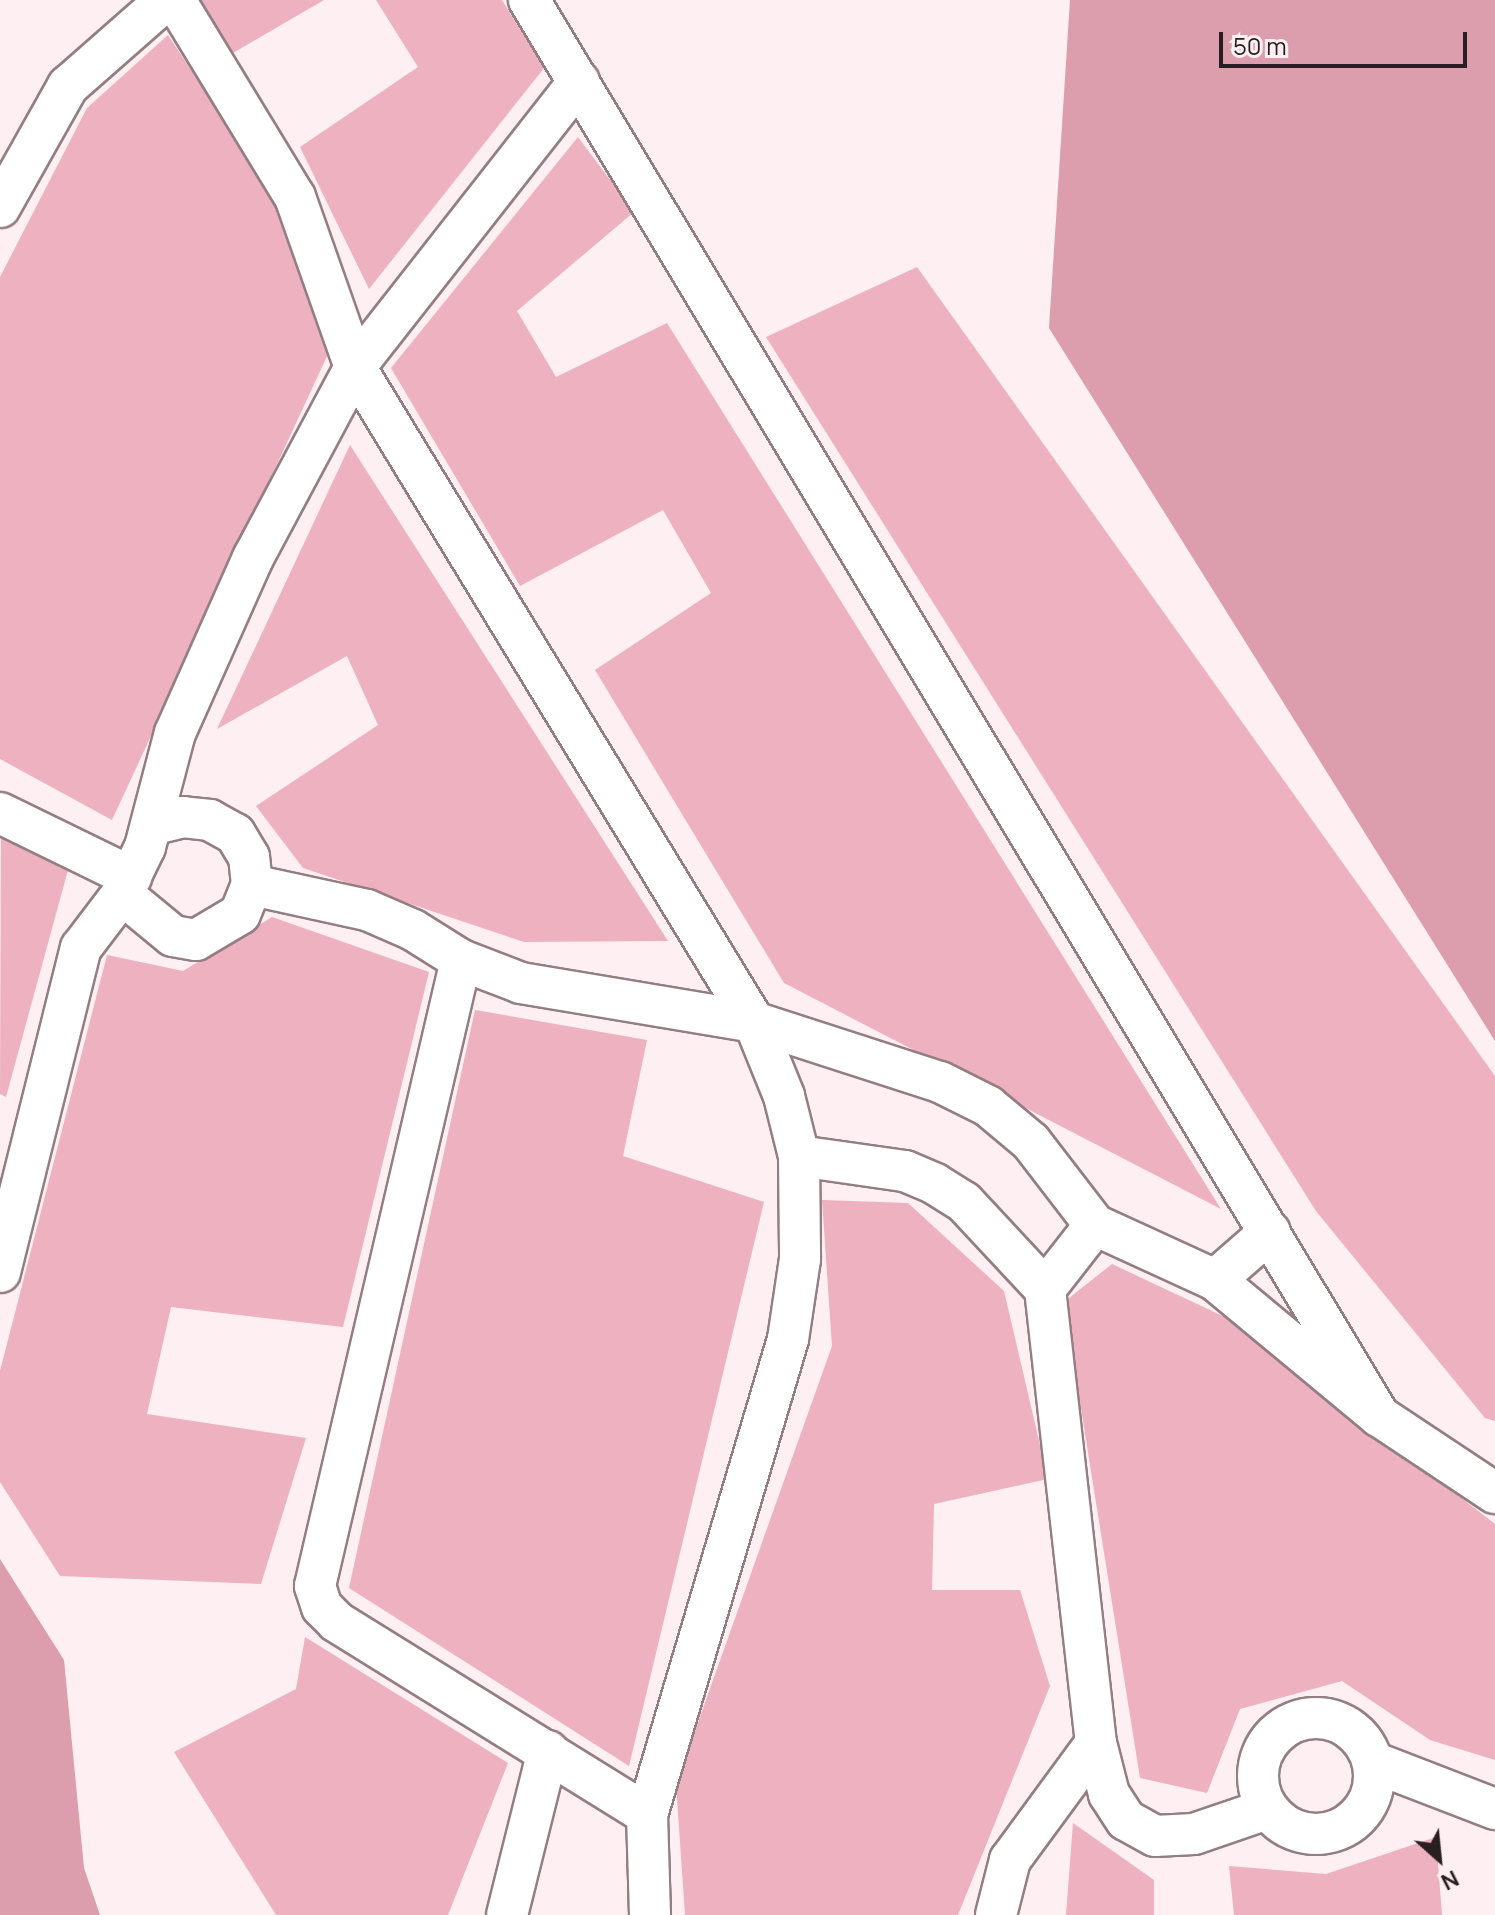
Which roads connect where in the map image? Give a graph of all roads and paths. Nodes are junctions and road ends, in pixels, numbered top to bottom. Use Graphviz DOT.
graph roads {
  1 [pos="166,0"];
  2 [pos="175,0"];
  3 [pos="529,0"];
  4 [pos="579,81"];
  5 [pos="0,207"];
  6 [pos="355,367"];
  7 [pos="0,813"];
  8 [pos="154,824"];
  9 [pos="126,885"];
  10 [pos="252,885"];
  11 [pos="461,960"];
  12 [pos="754,1022"];
  13 [pos="15,1136"];
  14 [pos="799,1156"];
  15 [pos="1095,1225"];
  16 [pos="1270,1232"];
  17 [pos="0,1272"];
  18 [pos="1215,1280"];
  19 [pos="1045,1289"];
  20 [pos="1379,1416"];
  21 [pos="1495,1493"];
  22 [pos="1096,1743"];
  23 [pos="548,1751"];
  24 [pos="1373,1762"];
  25 [pos="1267,1809"];
  26 [pos="1495,1809"];
  27 [pos="647,1814"];
  28 [pos="507,1915"];
  29 [pos="650,1915"];
  30 [pos="996,1915"];
  1 -- 5 [label="street"];
  2 -- 6 [label="street"];
  3 -- 4 [label="street"];
  4 -- 6 [label="street"];
  4 -- 16 [label="street"];
  6 -- 8 [label="street"];
  6 -- 12 [label="street"];
  7 -- 9 [label="street"];
  8 -- 9 [label="street"];
  8 -- 10 [label="street"];
  9 -- 10 [label="street"];
  9 -- 13 [label="street"];
  10 -- 11 [label="street"];
  11 -- 12 [label="street"];
  11 -- 23 [label="street"];
  12 -- 14 [label="street"];
  12 -- 15 [label="street"];
  13 -- 17 [label="street"];
  14 -- 19 [label="street"];
  14 -- 27 [label="street"];
  15 -- 18 [label="street"];
  15 -- 19 [label="street"];
  16 -- 18 [label="street"];
  16 -- 20 [label="street"];
  18 -- 20 [label="street"];
  19 -- 22 [label="street"];
  20 -- 21 [label="street"];
  22 -- 25 [label="street"];
  22 -- 30 [label="street"];
  23 -- 27 [label="street"];
  23 -- 28 [label="street"];
  24 -- 25 [label="street"];
  24 -- 25 [label="street"];
  24 -- 26 [label="street"];
  27 -- 29 [label="street"];
}
